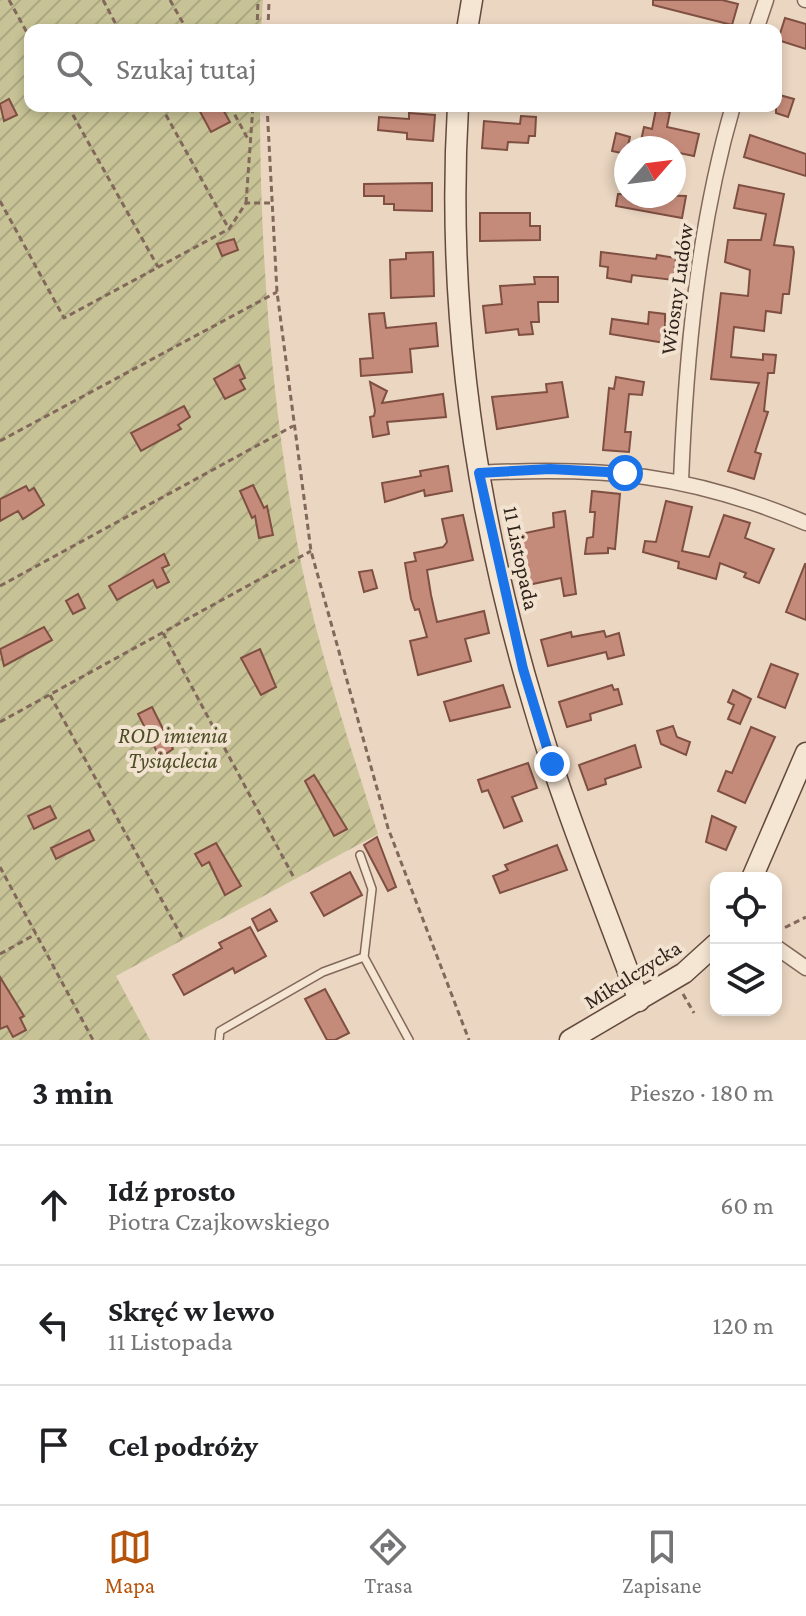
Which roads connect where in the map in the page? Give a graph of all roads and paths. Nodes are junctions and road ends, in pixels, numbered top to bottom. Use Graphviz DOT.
graph roads {
  1 [pos="9,0"];
  2 [pos="103,0"];
  3 [pos="170,0"];
  4 [pos="258,0"];
  5 [pos="269,0"];
  6 [pos="472,0"];
  7 [pos="766,0"];
  8 [pos="116,24"];
  9 [pos="184,24"];
  10 [pos="257,24"];
  11 [pos="268,24"];
  12 [pos="468,24"];
  13 [pos="758,24"];
  14 [pos="24,27"];
  15 [pos="71,112"];
  16 [pos="164,112"];
  17 [pos="233,112"];
  18 [pos="253,112"];
  19 [pos="267,112"];
  20 [pos="458,112"];
  21 [pos="732,112"];
  22 [pos="251,144"];
  23 [pos="0,201"];
  24 [pos="246,203"];
  25 [pos="271,203"];
  26 [pos="229,229"];
  27 [pos="158,267"];
  28 [pos="277,292"];
  29 [pos="293,426"];
  30 [pos="0,441"];
  31 [pos="479,473"];
  32 [pos="681,481"];
  33 [pos="806,523"];
  34 [pos="311,551"];
  35 [pos="0,586"];
  36 [pos="163,633"];
  37 [pos="50,695"];
  38 [pos="0,722"];
  39 [pos="806,753"];
  40 [pos="360,855"];
  41 [pos="0,867"];
  42 [pos="755,872"];
  43 [pos="293,876"];
  44 [pos="806,917"];
  45 [pos="782,929"];
  46 [pos="36,934"];
  47 [pos="182,937"];
  48 [pos="710,949"];
  49 [pos="782,951"];
  50 [pos="0,954"];
  51 [pos="364,957"];
  52 [pos="806,968"];
  53 [pos="681,991"];
  54 [pos="639,1001"];
  55 [pos="694,1013"];
  56 [pos="93,1040"];
  57 [pos="219,1040"];
  58 [pos="409,1040"];
  59 [pos="469,1040"];
  60 [pos="570,1040"];
  1 -- 14 [label="path"];
  2 -- 8 [label="path"];
  3 -- 9 [label="path"];
  4 -- 10 [label="path"];
  5 -- 11 [label="path"];
  6 -- 12 [label="street"];
  7 -- 13 [label="street"];
  15 -- 27 [label="path"];
  16 -- 26 [label="path"];
  17 -- 22 [label="path"];
  18 -- 22 [label="path"];
  19 -- 25 [label="path"];
  20 -- 31 [label="street, 11 Listopada"];
  21 -- 32 [label="street, Wiosny Ludów"];
  22 -- 24 [label="path"];
  23 -- 27 [label="path"];
  24 -- 25 [label="path"];
  24 -- 26 [label="path"];
  25 -- 28 [label="path"];
  26 -- 27 [label="path"];
  28 -- 29 [label="path"];
  28 -- 30 [label="path"];
  29 -- 34 [label="path"];
  29 -- 35 [label="path"];
  31 -- 32 [label="street"];
  31 -- 54 [label="street, 11 Listopada"];
  32 -- 33 [label="street"];
  34 -- 36 [label="path"];
  34 -- 59 [label="path"];
  36 -- 37 [label="path"];
  36 -- 43 [label="path"];
  37 -- 38 [label="path"];
  37 -- 47 [label="path"];
  39 -- 42 [label="street"];
  40 -- 51 [label="lane"];
  41 -- 46 [label="path"];
  44 -- 45 [label="path"];
  46 -- 50 [label="path"];
  46 -- 56 [label="path"];
  48 -- 54 [label="street, Mikulczycka"];
  49 -- 52 [label="street"];
  51 -- 57 [label="lane"];
  51 -- 58 [label="lane"];
  53 -- 55 [label="path"];
  54 -- 60 [label="street, Mikulczycka"];
}
